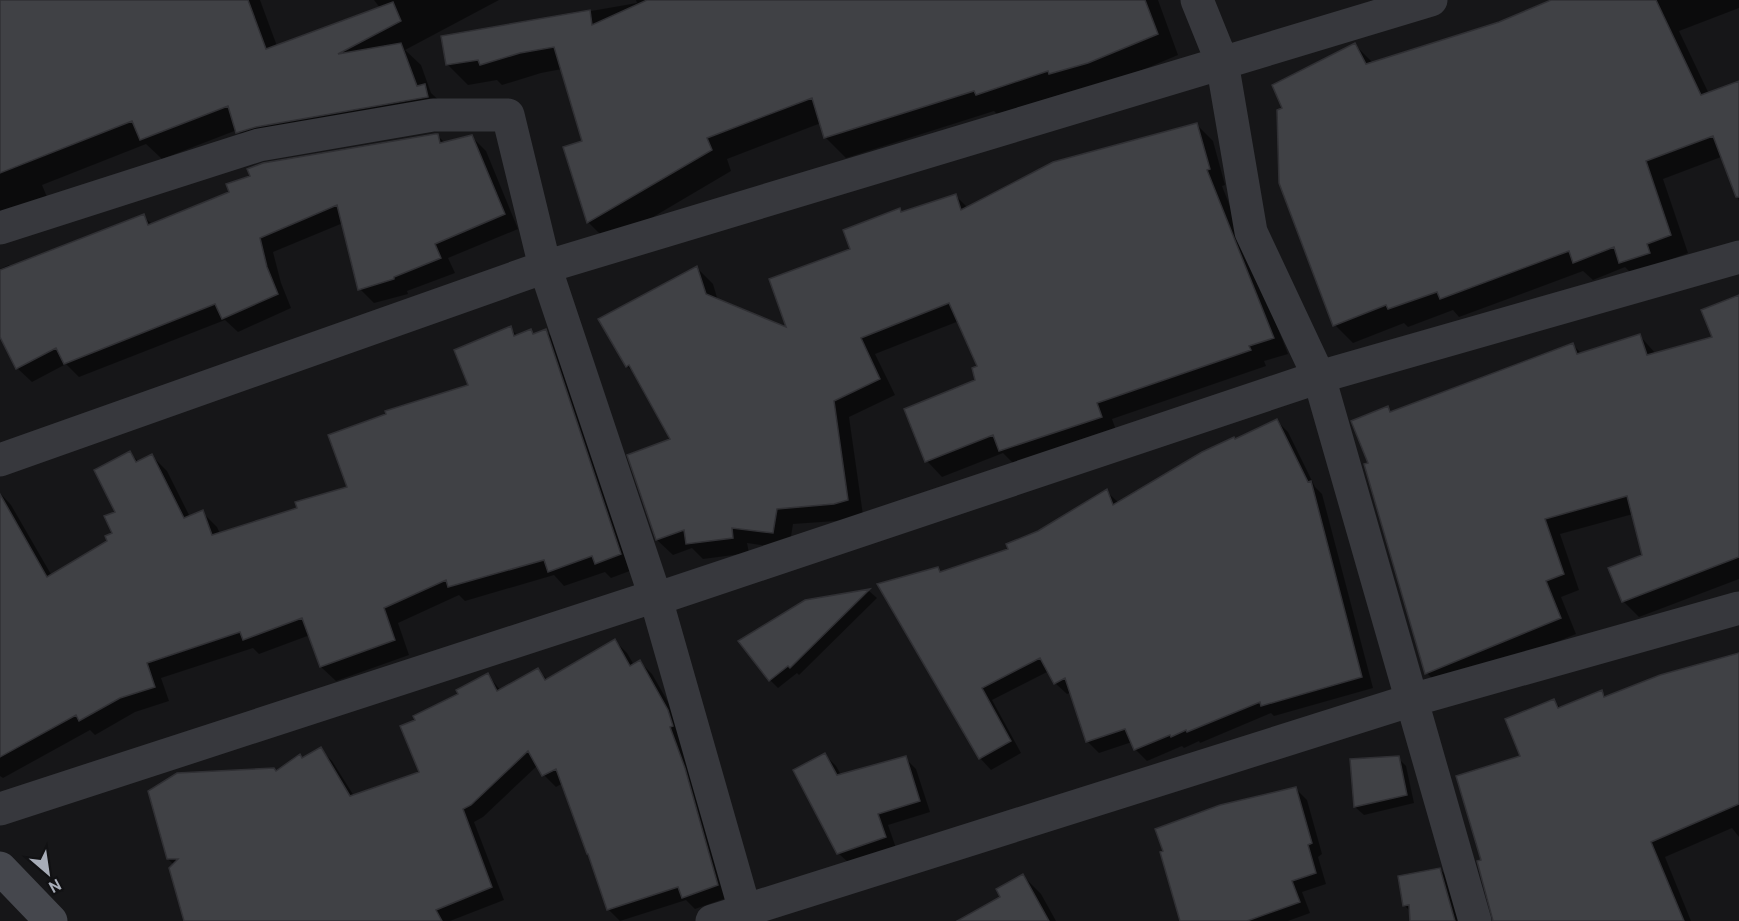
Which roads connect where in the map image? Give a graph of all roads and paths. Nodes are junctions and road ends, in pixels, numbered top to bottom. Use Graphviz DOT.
graph roads {
  1 [pos="1197,0"];
  2 [pos="1431,0"];
  3 [pos="1222,62"];
  4 [pos="0,228"];
  5 [pos="1739,257"];
  6 [pos="545,267"];
  7 [pos="1319,377"];
  8 [pos="0,460"];
  9 [pos="656,599"];
  10 [pos="1739,608"];
  11 [pos="1412,700"];
  12 [pos="0,809"];
  13 [pos="0,868"];
  14 [pos="746,916"];
  15 [pos="51,921"];
  16 [pos="712,921"];
  17 [pos="1475,921"];
  1 -- 3 [label="street"];
  2 -- 3 [label="street"];
  3 -- 6 [label="street"];
  3 -- 7 [label="street"];
  4 -- 6 [label="street"];
  5 -- 7 [label="street"];
  6 -- 8 [label="street"];
  6 -- 9 [label="street"];
  7 -- 9 [label="street"];
  7 -- 11 [label="street"];
  9 -- 12 [label="street"];
  9 -- 14 [label="street"];
  10 -- 11 [label="street"];
  11 -- 14 [label="street"];
  11 -- 17 [label="street"];
  13 -- 15 [label="street"];
  14 -- 16 [label="street"];
}
